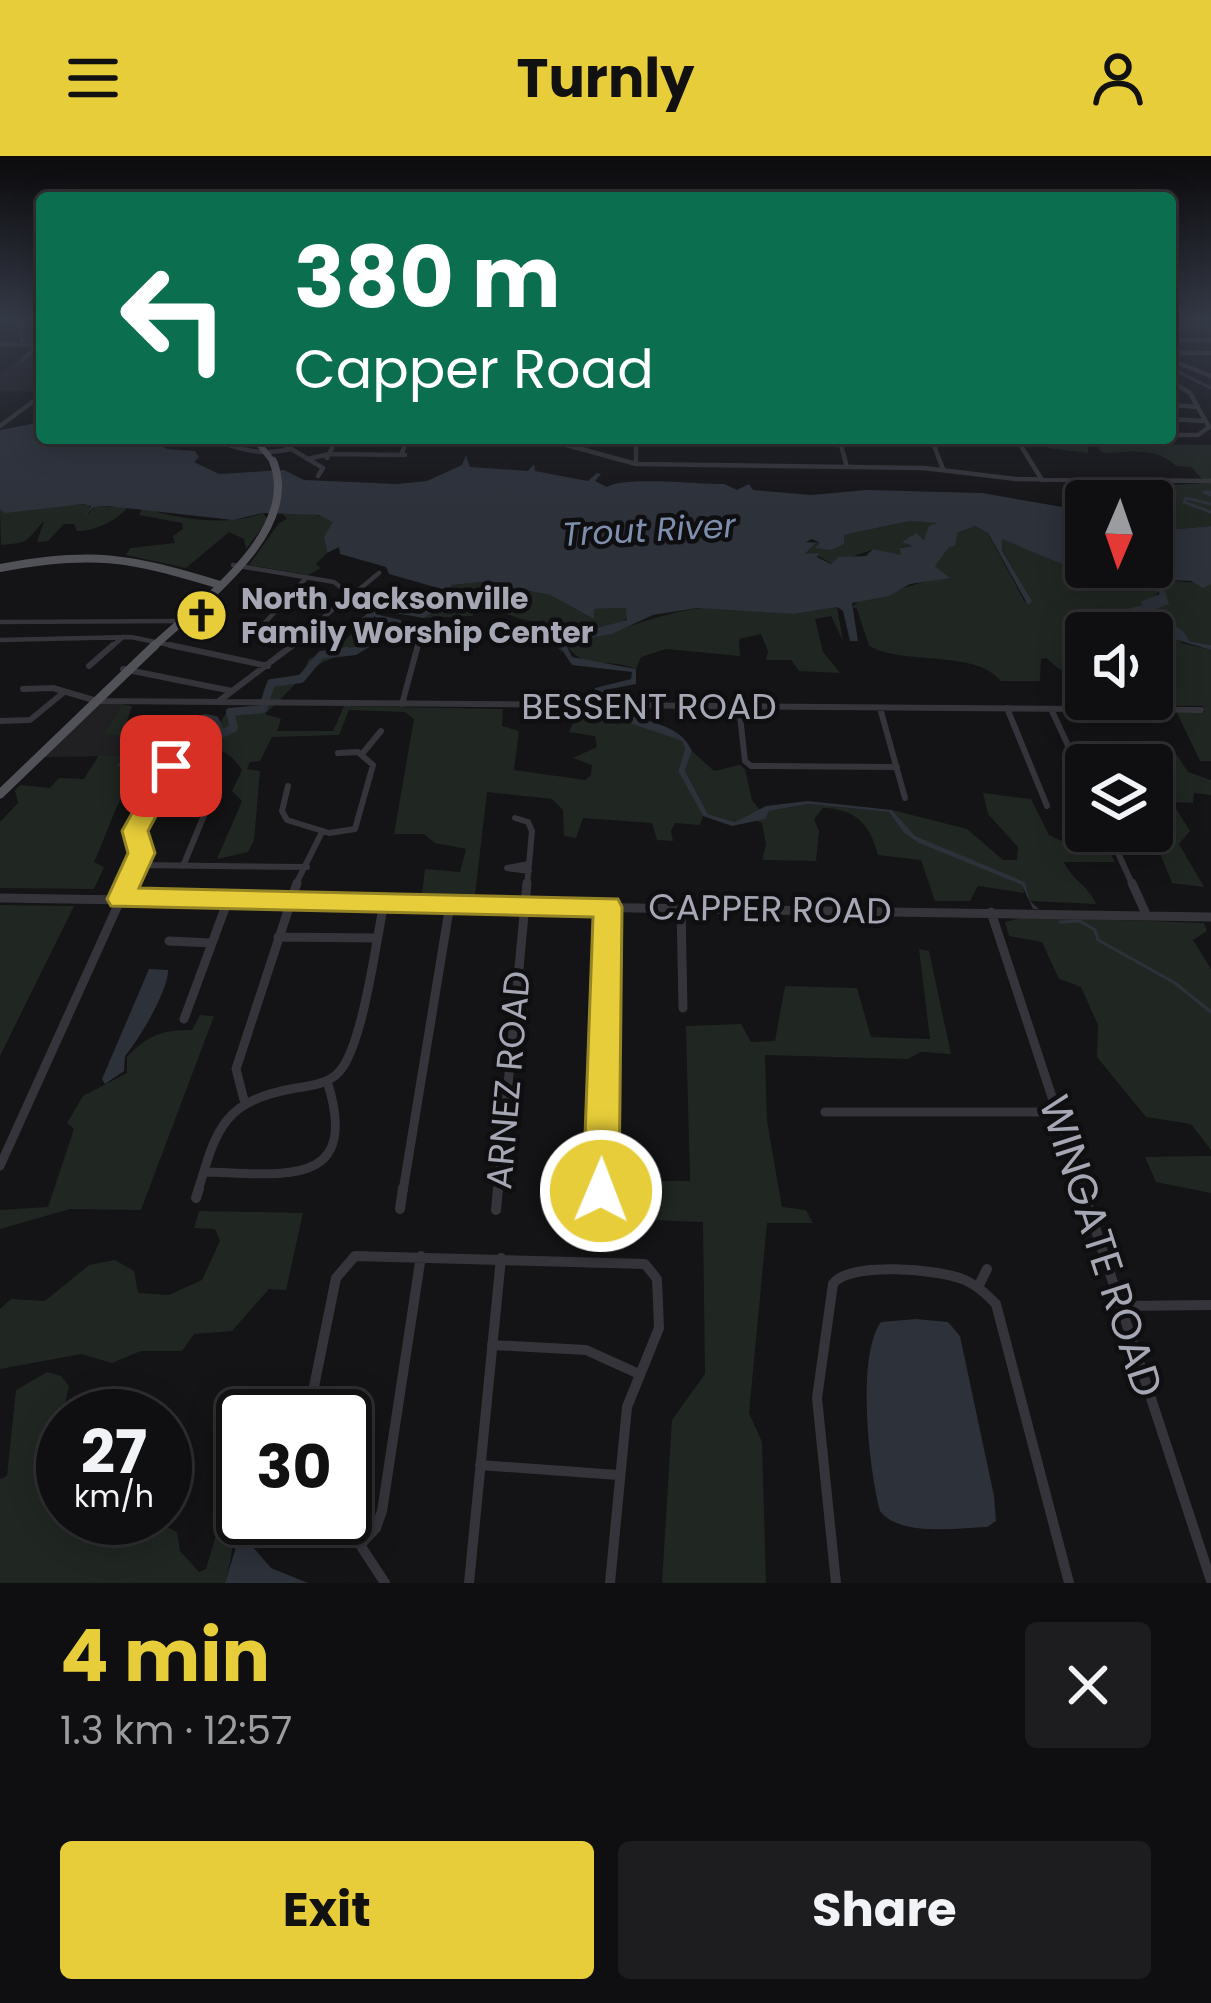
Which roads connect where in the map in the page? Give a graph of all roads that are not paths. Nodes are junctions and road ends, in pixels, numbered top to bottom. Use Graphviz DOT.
graph roads {
  1 [pos="1180,386"];
  2 [pos="1185,388"];
  3 [pos="1176,389"];
  4 [pos="36,399"];
  5 [pos="1176,405"];
  6 [pos="1198,407"];
  7 [pos="1176,419"];
  8 [pos="1205,421"];
  9 [pos="0,426"];
  10 [pos="1176,435"];
  11 [pos="230,444"];
  12 [pos="260,444"];
  13 [pos="283,444"];
  14 [pos="334,444"];
  15 [pos="406,444"];
  16 [pos="563,444"];
  17 [pos="636,444"];
  18 [pos="841,444"];
  19 [pos="933,444"];
  20 [pos="1020,444"];
  21 [pos="292,449"];
  22 [pos="329,454"];
  23 [pos="271,455"];
  24 [pos="308,459"];
  25 [pos="636,464"];
  26 [pos="848,467"];
  27 [pos="322,468"];
  28 [pos="943,470"];
  29 [pos="318,476"];
  30 [pos="1042,480"];
  31 [pos="1211,482"];
  32 [pos="236,566"];
  33 [pos="0,568"];
  34 [pos="379,573"];
  35 [pos="307,577"];
  36 [pos="217,585"];
  37 [pos="344,590"];
  38 [pos="379,598"];
  39 [pos="343,600"];
  40 [pos="179,621"];
  41 [pos="0,622"];
  42 [pos="422,630"];
  43 [pos="123,638"];
  44 [pos="5,640"];
  45 [pos="300,640"];
  46 [pos="155,642"];
  47 [pos="0,651"];
  48 [pos="88,666"];
  49 [pos="268,666"];
  50 [pos="126,670"];
  51 [pos="22,689"];
  52 [pos="232,692"];
  53 [pos="67,693"];
  54 [pos="94,700"];
  55 [pos="216,703"];
  56 [pos="402,704"];
  57 [pos="740,706"];
  58 [pos="880,707"];
  59 [pos="1007,708"];
  60 [pos="1051,709"];
  61 [pos="1201,710"];
  62 [pos="0,721"];
  63 [pos="381,731"];
  64 [pos="1067,744"];
  65 [pos="338,753"];
  66 [pos="362,754"];
  67 [pos="171,766"];
  68 [pos="897,767"];
  69 [pos="288,786"];
  70 [pos="0,789"];
  71 [pos="904,797"];
  72 [pos="1047,806"];
  73 [pos="206,813"];
  74 [pos="515,818"];
  75 [pos="322,832"];
  76 [pos="1118,852"];
  77 [pos="136,865"];
  78 [pos="183,866"];
  79 [pos="307,867"];
  80 [pos="0,898"];
  81 [pos="121,899"];
  82 [pos="228,900"];
  83 [pos="289,901"];
  84 [pos="384,902"];
  85 [pos="450,904"];
  86 [pos="525,905"];
  87 [pos="608,907"];
  88 [pos="681,908"];
  89 [pos="992,912"];
  90 [pos="1146,914"];
  91 [pos="1211,915"];
  92 [pos="278,937"];
  93 [pos="376,938"];
  94 [pos="169,941"];
  95 [pos="212,943"];
  96 [pos="683,1008"];
  97 [pos="184,1018"];
  98 [pos="327,1081"];
  99 [pos="244,1100"];
  100 [pos="825,1112"];
  101 [pos="1057,1112"];
  102 [pos="0,1166"];
  103 [pos="204,1172"];
  104 [pos="601,1191"];
  105 [pos="196,1198"];
  106 [pos="400,1209"];
  107 [pos="496,1210"];
  108 [pos="421,1256"];
  109 [pos="501,1258"];
  110 [pos="987,1270"];
  111 [pos="979,1286"];
  112 [pos="1211,1305"];
  113 [pos="1121,1306"];
  114 [pos="492,1346"];
  115 [pos="639,1374"];
  116 [pos="314,1389"];
  117 [pos="480,1465"];
  118 [pos="618,1475"];
  119 [pos="372,1532"];
  120 [pos="362,1545"];
  121 [pos="1211,1581"];
  122 [pos="385,1583"];
  123 [pos="469,1583"];
  124 [pos="610,1583"];
  125 [pos="836,1583"];
  126 [pos="1069,1583"];
  1 -- 2 [label="street"];
  2 -- 3 [label="street"];
  2 -- 6 [label="street"];
  4 -- 9 [label="street"];
  5 -- 6 [label="street"];
  6 -- 8 [label="street"];
  7 -- 8 [label="street"];
  8 -- 10 [label="street"];
  11 -- 23 [label="street"];
  12 -- 23 [label="main road"];
  13 -- 21 [label="street"];
  14 -- 22 [label="street"];
  15 -- 22 [label="street"];
  16 -- 25 [label="street"];
  17 -- 25 [label="street"];
  18 -- 26 [label="street"];
  19 -- 28 [label="street"];
  20 -- 30 [label="street"];
  21 -- 23 [label="street"];
  21 -- 24 [label="street"];
  22 -- 24 [label="street"];
  22 -- 27 [label="street"];
  23 -- 32 [label="main road"];
  24 -- 27 [label="street"];
  25 -- 26 [label="street"];
  26 -- 28 [label="street"];
  27 -- 29 [label="street"];
  28 -- 30 [label="street"];
  30 -- 31 [label="street"];
  32 -- 35 [label="street"];
  32 -- 36 [label="main road"];
  33 -- 36 [label="main road"];
  34 -- 37 [label="street"];
  35 -- 37 [label="street"];
  35 -- 45 [label="street"];
  36 -- 40 [label="main road"];
  37 -- 39 [label="street"];
  38 -- 39 [label="street"];
  39 -- 45 [label="street"];
  40 -- 41 [label="street"];
  40 -- 46 [label="main road"];
  42 -- 56 [label="street"];
  43 -- 44 [label="street"];
  43 -- 46 [label="street"];
  43 -- 48 [label="street"];
  44 -- 47 [label="street"];
  45 -- 49 [label="street"];
  46 -- 49 [label="street"];
  46 -- 50 [label="main road"];
  49 -- 52 [label="street"];
  50 -- 52 [label="street"];
  50 -- 54 [label="main road"];
  51 -- 53 [label="street, BESSENT ROAD"];
  52 -- 55 [label="street"];
  53 -- 54 [label="street, BESSENT ROAD"];
  53 -- 62 [label="street"];
  54 -- 55 [label="street, BESSENT ROAD"];
  54 -- 70 [label="main road"];
  55 -- 56 [label="street, BESSENT ROAD"];
  56 -- 57 [label="street, BESSENT ROAD"];
  57 -- 58 [label="street, BESSENT ROAD"];
  57 -- 68 [label="street"];
  58 -- 59 [label="street, BESSENT ROAD"];
  58 -- 68 [label="street"];
  59 -- 60 [label="street, BESSENT ROAD"];
  59 -- 72 [label="street"];
  60 -- 61 [label="street, BESSENT ROAD"];
  60 -- 64 [label="street"];
  63 -- 66 [label="street"];
  65 -- 66 [label="street"];
  66 -- 75 [label="street"];
  67 -- 77 [label="street"];
  68 -- 71 [label="street"];
  69 -- 75 [label="street"];
  73 -- 78 [label="street"];
  74 -- 86 [label="street, ARNEZ ROAD"];
  75 -- 79 [label="street"];
  76 -- 90 [label="street"];
  77 -- 78 [label="street"];
  77 -- 81 [label="street"];
  78 -- 79 [label="street"];
  79 -- 83 [label="street"];
  80 -- 81 [label="street, CAPPER ROAD"];
  81 -- 82 [label="street, CAPPER ROAD"];
  81 -- 102 [label="street"];
  82 -- 83 [label="street, CAPPER ROAD"];
  82 -- 95 [label="street"];
  83 -- 84 [label="street, CAPPER ROAD"];
  83 -- 92 [label="street"];
  84 -- 85 [label="street, CAPPER ROAD"];
  84 -- 93 [label="street"];
  85 -- 86 [label="street, CAPPER ROAD"];
  85 -- 106 [label="street"];
  86 -- 87 [label="street, CAPPER ROAD"];
  86 -- 107 [label="street, ARNEZ ROAD"];
  87 -- 88 [label="street, CAPPER ROAD"];
  87 -- 104 [label="street"];
  88 -- 89 [label="street, CAPPER ROAD"];
  88 -- 96 [label="street"];
  89 -- 90 [label="street, CAPPER ROAD"];
  89 -- 101 [label="street, WINGATE ROAD"];
  90 -- 91 [label="street, CAPPER ROAD"];
  92 -- 93 [label="street"];
  92 -- 99 [label="street"];
  93 -- 98 [label="street"];
  94 -- 95 [label="street"];
  95 -- 97 [label="street"];
  98 -- 99 [label="street"];
  98 -- 103 [label="street"];
  99 -- 103 [label="street"];
  100 -- 101 [label="street"];
  101 -- 113 [label="street, WINGATE ROAD"];
  103 -- 105 [label="street"];
  108 -- 109 [label="street"];
  108 -- 116 [label="street"];
  108 -- 119 [label="street"];
  109 -- 114 [label="street"];
  109 -- 115 [label="street"];
  110 -- 111 [label="street"];
  111 -- 125 [label="street"];
  111 -- 126 [label="street"];
  112 -- 113 [label="street"];
  113 -- 121 [label="street, WINGATE ROAD"];
  114 -- 115 [label="street"];
  114 -- 117 [label="street"];
  115 -- 118 [label="street"];
  117 -- 118 [label="street"];
  117 -- 123 [label="street"];
  118 -- 124 [label="street"];
  120 -- 122 [label="street"];
}
